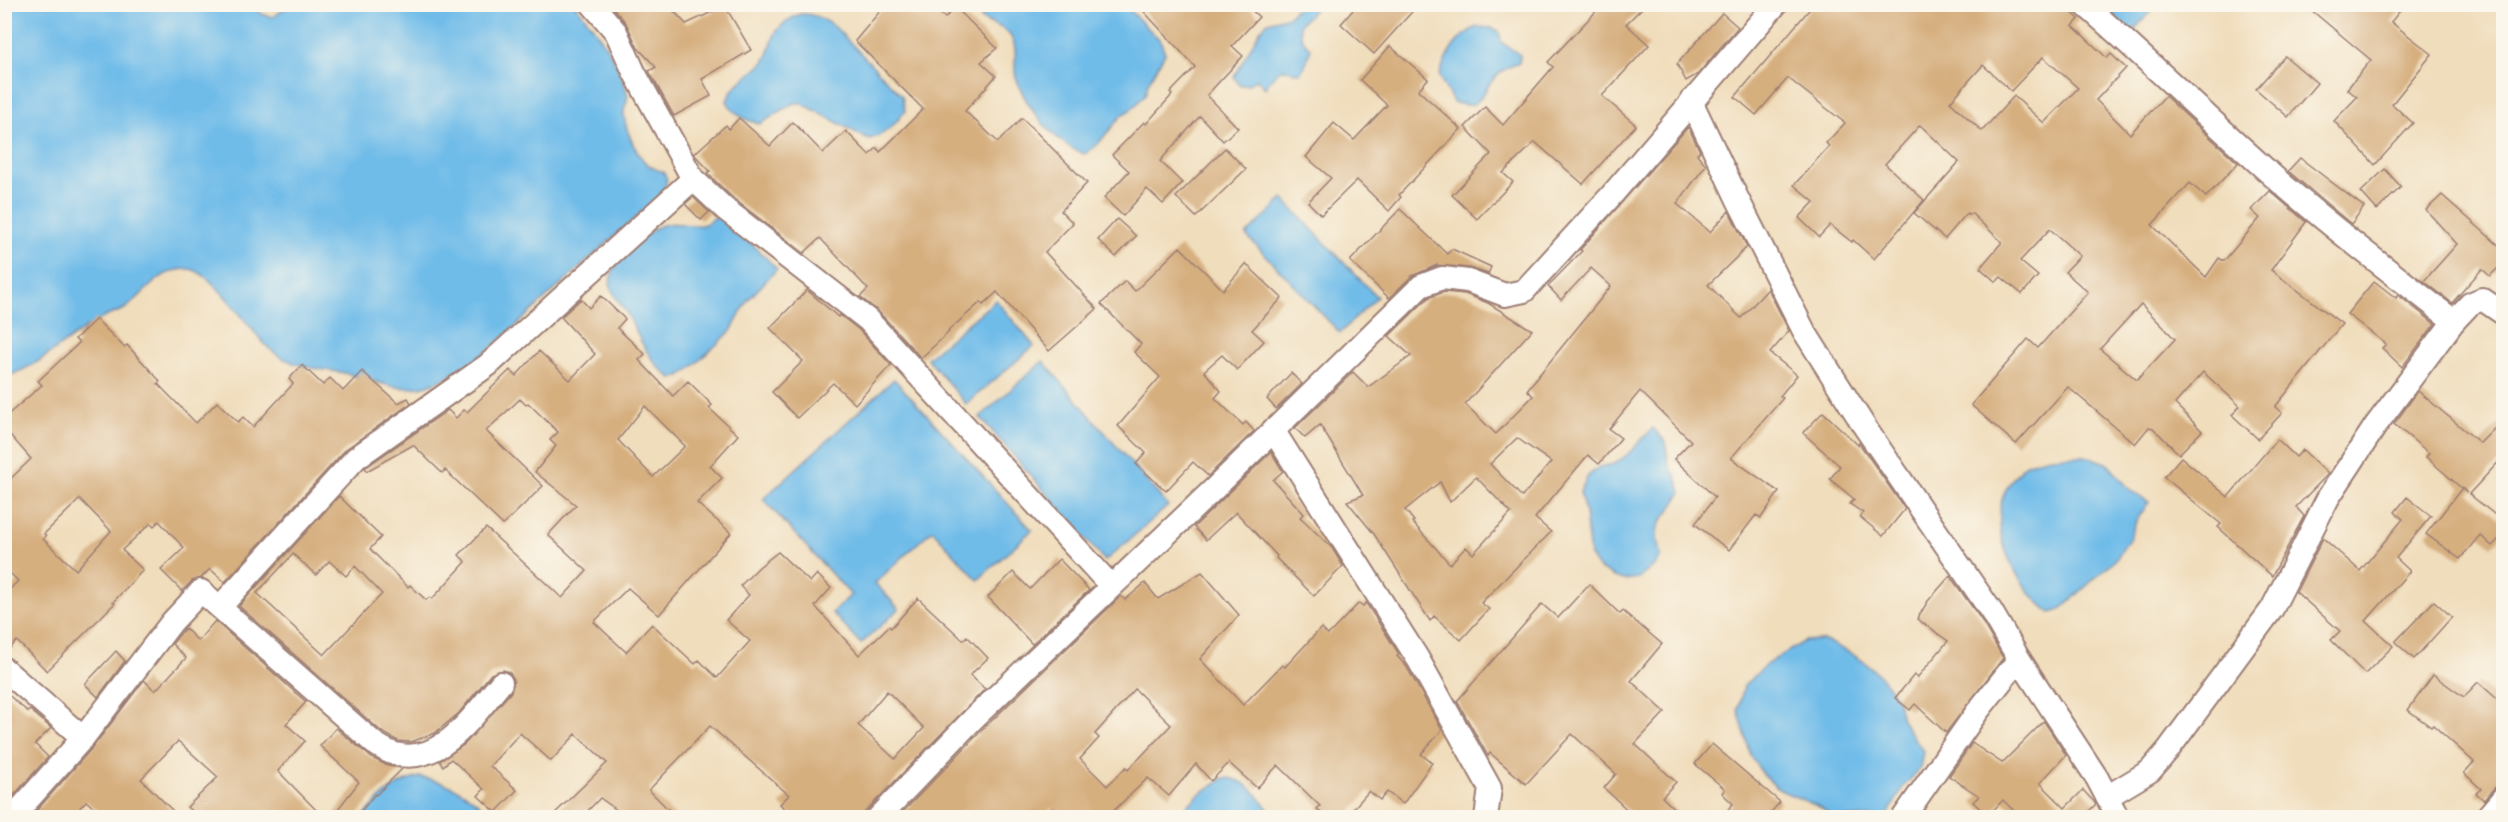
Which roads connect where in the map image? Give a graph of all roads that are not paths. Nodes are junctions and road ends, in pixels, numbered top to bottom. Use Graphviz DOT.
graph roads {
  1 [pos="592,4"];
  2 [pos="1776,4"];
  3 [pos="2084,4"];
  4 [pos="1691,101"];
  5 [pos="693,179"];
  6 [pos="2504,314"];
  7 [pos="2454,321"];
  8 [pos="1273,430"];
  9 [pos="1111,586"];
  10 [pos="220,607"];
  11 [pos="2019,659"];
  12 [pos="4,669"];
  13 [pos="501,683"];
  14 [pos="83,738"];
  15 [pos="2107,796"];
  16 [pos="2504,796"];
  17 [pos="12,818"];
  18 [pos="878,818"];
  19 [pos="1486,818"];
  20 [pos="1903,818"];
  21 [pos="2118,818"];
  22 [pos="2486,818"];
  1 -- 5 [label="street"];
  2 -- 4 [label="street"];
  3 -- 7 [label="street"];
  4 -- 8 [label="street"];
  4 -- 11 [label="street"];
  5 -- 9 [label="street"];
  5 -- 10 [label="street"];
  6 -- 7 [label="street"];
  7 -- 15 [label="street"];
  8 -- 9 [label="street"];
  8 -- 19 [label="street"];
  9 -- 18 [label="street"];
  10 -- 13 [label="street"];
  10 -- 14 [label="street"];
  11 -- 15 [label="street"];
  11 -- 20 [label="street"];
  12 -- 14 [label="street"];
  14 -- 17 [label="street"];
  15 -- 21 [label="street"];
  16 -- 22 [label="street"];
}
